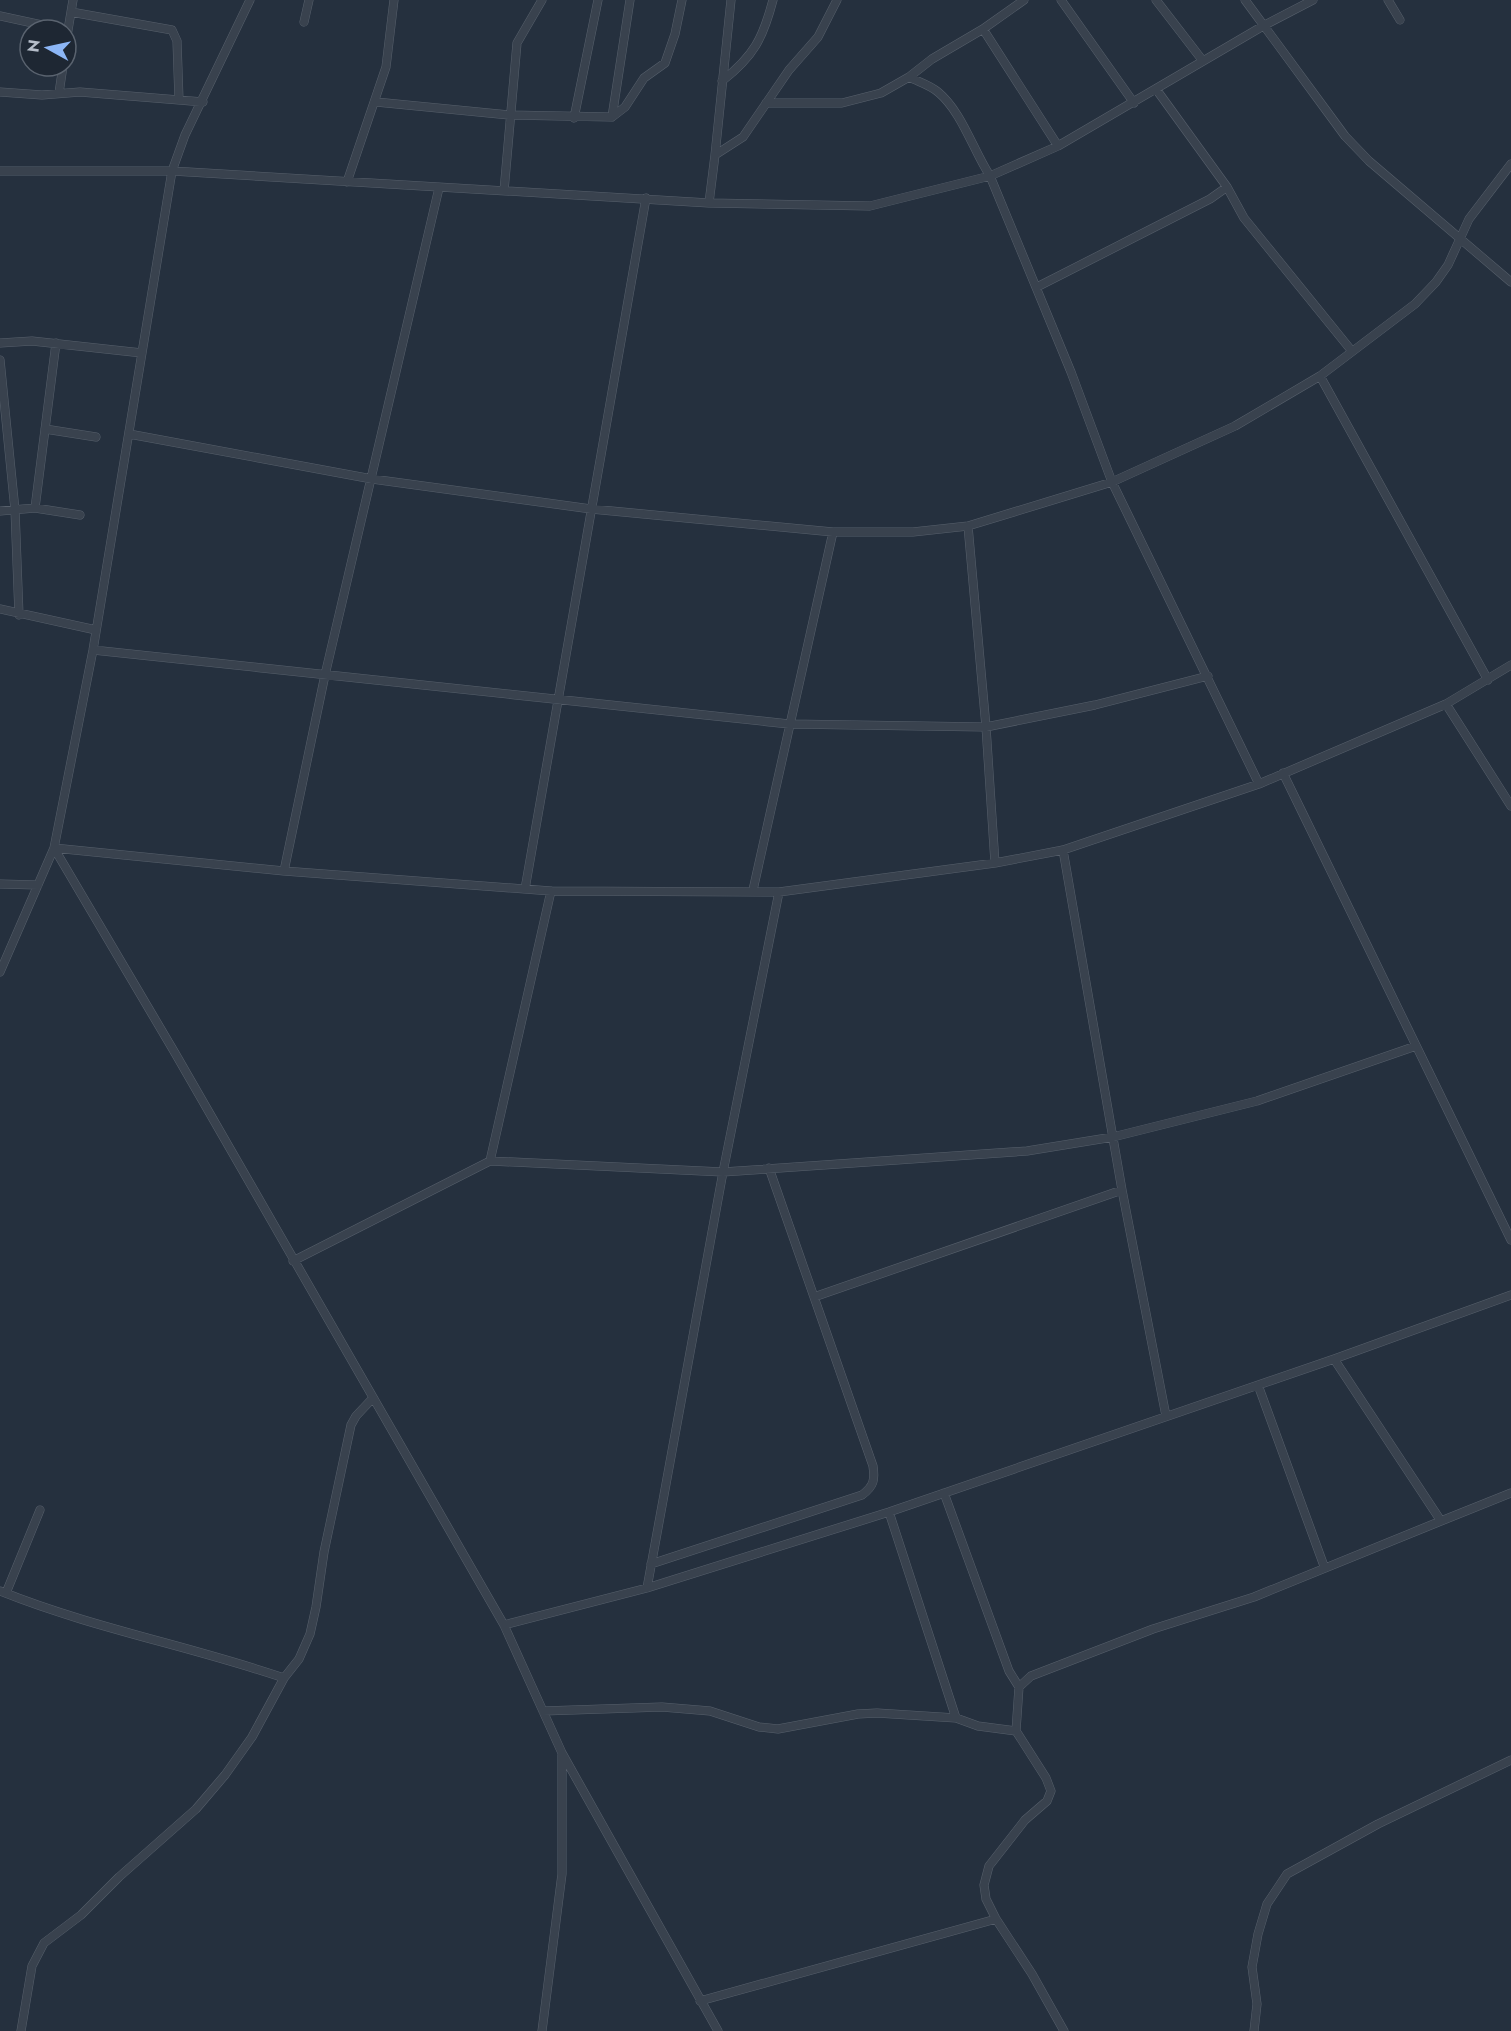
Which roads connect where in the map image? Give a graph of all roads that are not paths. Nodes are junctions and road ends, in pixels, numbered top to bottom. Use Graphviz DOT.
graph roads {
  1 [pos="73,0"];
  2 [pos="250,0"];
  3 [pos="309,0"];
  4 [pos="394,0"];
  5 [pos="542,0"];
  6 [pos="598,0"];
  7 [pos="630,0"];
  8 [pos="682,0"];
  9 [pos="731,0"];
  10 [pos="773,0"];
  11 [pos="837,0"];
  12 [pos="1024,0"];
  13 [pos="1060,0"];
  14 [pos="1156,0"];
  15 [pos="1245,0"];
  16 [pos="1313,0"];
  17 [pos="1388,0"];
  18 [pos="71,12"];
  19 [pos="0,16"];
  20 [pos="69,18"];
  21 [pos="18,20"];
  22 [pos="1400,20"];
  23 [pos="304,22"];
  24 [pos="1263,26"];
  25 [pos="983,29"];
  26 [pos="1203,61"];
  27 [pos="61,78"];
  28 [pos="909,78"];
  29 [pos="722,81"];
  30 [pos="1156,89"];
  31 [pos="0,92"];
  32 [pos="59,93"];
  33 [pos="178,100"];
  34 [pos="203,102"];
  35 [pos="376,102"];
  36 [pos="766,103"];
  37 [pos="1134,103"];
  38 [pos="509,115"];
  39 [pos="612,117"];
  40 [pos="574,118"];
  41 [pos="1058,146"];
  42 [pos="715,155"];
  43 [pos="1511,164"];
  44 [pos="0,171"];
  45 [pos="172,171"];
  46 [pos="990,176"];
  47 [pos="346,182"];
  48 [pos="1227,187"];
  49 [pos="439,188"];
  50 [pos="504,191"];
  51 [pos="646,198"];
  52 [pos="709,203"];
  53 [pos="1461,239"];
  54 [pos="1511,282"];
  55 [pos="1037,287"];
  56 [pos="0,343"];
  57 [pos="56,343"];
  58 [pos="1351,350"];
  59 [pos="142,353"];
  60 [pos="0,360"];
  61 [pos="1320,376"];
  62 [pos="45,429"];
  63 [pos="129,434"];
  64 [pos="96,437"];
  65 [pos="372,479"];
  66 [pos="1112,482"];
  67 [pos="35,508"];
  68 [pos="591,509"];
  69 [pos="15,510"];
  70 [pos="0,511"];
  71 [pos="80,515"];
  72 [pos="968,526"];
  73 [pos="833,532"];
  74 [pos="0,609"];
  75 [pos="18,615"];
  76 [pos="96,630"];
  77 [pos="93,650"];
  78 [pos="1511,665"];
  79 [pos="325,675"];
  80 [pos="1208,676"];
  81 [pos="1488,680"];
  82 [pos="558,702"];
  83 [pos="1446,704"];
  84 [pos="789,724"];
  85 [pos="986,727"];
  86 [pos="1283,773"];
  87 [pos="1259,784"];
  88 [pos="1511,806"];
  89 [pos="54,848"];
  90 [pos="1063,850"];
  91 [pos="995,863"];
  92 [pos="284,871"];
  93 [pos="0,884"];
  94 [pos="38,885"];
  95 [pos="525,889"];
  96 [pos="753,890"];
  97 [pos="550,891"];
  98 [pos="779,892"];
  99 [pos="0,972"];
  100 [pos="1416,1046"];
  101 [pos="1113,1137"];
  102 [pos="490,1161"];
  103 [pos="769,1168"];
  104 [pos="723,1172"];
  105 [pos="1122,1190"];
  106 [pos="1511,1240"];
  107 [pos="293,1261"];
  108 [pos="1511,1295"];
  109 [pos="814,1297"];
  110 [pos="1334,1359"];
  111 [pos="1258,1384"];
  112 [pos="372,1399"];
  113 [pos="1166,1416"];
  114 [pos="944,1493"];
  115 [pos="1511,1493"];
  116 [pos="40,1510"];
  117 [pos="889,1512"];
  118 [pos="1441,1521"];
  119 [pos="651,1564"];
  120 [pos="1324,1566"];
  121 [pos="647,1588"];
  122 [pos="3,1592"];
  123 [pos="504,1625"];
  124 [pos="284,1678"];
  125 [pos="1019,1687"];
  126 [pos="543,1711"];
  127 [pos="956,1718"];
  128 [pos="1016,1731"];
  129 [pos="562,1753"];
  130 [pos="1511,1760"];
  131 [pos="996,1919"];
  132 [pos="700,2001"];
  133 [pos="21,2031"];
  134 [pos="542,2031"];
  135 [pos="718,2031"];
  136 [pos="1064,2031"];
  137 [pos="1254,2031"];
  1 -- 18 [label="street"];
  2 -- 34 [label="street"];
  3 -- 23 [label="street"];
  4 -- 35 [label="street"];
  5 -- 38 [label="street"];
  6 -- 40 [label="street"];
  7 -- 39 [label="street"];
  8 -- 39 [label="street"];
  9 -- 29 [label="street"];
  10 -- 29 [label="street"];
  11 -- 36 [label="street"];
  12 -- 25 [label="street"];
  13 -- 37 [label="street"];
  14 -- 26 [label="street"];
  15 -- 24 [label="street"];
  16 -- 24 [label="street"];
  17 -- 22 [label="street"];
  18 -- 20 [label="street"];
  18 -- 33 [label="street"];
  19 -- 21 [label="street"];
  24 -- 26 [label="street"];
  24 -- 53 [label="street"];
  25 -- 28 [label="street"];
  25 -- 41 [label="street"];
  26 -- 30 [label="street"];
  27 -- 32 [label="street"];
  28 -- 36 [label="street"];
  28 -- 46 [label="street"];
  29 -- 42 [label="street"];
  30 -- 37 [label="street"];
  30 -- 48 [label="street"];
  31 -- 32 [label="street"];
  32 -- 33 [label="street"];
  33 -- 34 [label="street"];
  34 -- 45 [label="street"];
  35 -- 38 [label="street"];
  35 -- 47 [label="street"];
  36 -- 42 [label="street"];
  37 -- 41 [label="street"];
  38 -- 40 [label="street"];
  38 -- 50 [label="street"];
  39 -- 40 [label="street"];
  41 -- 46 [label="street"];
  42 -- 52 [label="street"];
  43 -- 53 [label="street"];
  44 -- 45 [label="street"];
  45 -- 47 [label="street"];
  45 -- 59 [label="street"];
  46 -- 52 [label="street"];
  46 -- 55 [label="street"];
  47 -- 49 [label="street"];
  48 -- 55 [label="street"];
  48 -- 58 [label="street"];
  49 -- 50 [label="street"];
  49 -- 65 [label="street"];
  50 -- 51 [label="street"];
  51 -- 52 [label="street"];
  51 -- 68 [label="street"];
  53 -- 54 [label="street"];
  53 -- 58 [label="street"];
  55 -- 66 [label="street"];
  56 -- 57 [label="street"];
  57 -- 59 [label="street"];
  57 -- 62 [label="street"];
  58 -- 61 [label="street"];
  59 -- 63 [label="street"];
  60 -- 69 [label="street"];
  61 -- 66 [label="street"];
  61 -- 81 [label="street"];
  62 -- 64 [label="street"];
  62 -- 67 [label="street"];
  63 -- 65 [label="street"];
  63 -- 76 [label="street"];
  65 -- 68 [label="street"];
  65 -- 79 [label="street"];
  66 -- 72 [label="street"];
  66 -- 80 [label="street"];
  67 -- 69 [label="street"];
  67 -- 71 [label="street"];
  68 -- 73 [label="street"];
  68 -- 82 [label="street"];
  69 -- 70 [label="street"];
  69 -- 75 [label="street"];
  72 -- 73 [label="street"];
  72 -- 85 [label="street"];
  73 -- 84 [label="street"];
  74 -- 75 [label="street"];
  75 -- 76 [label="street"];
  76 -- 77 [label="street"];
  77 -- 79 [label="street"];
  77 -- 89 [label="street"];
  78 -- 81 [label="street"];
  79 -- 82 [label="street"];
  79 -- 92 [label="street"];
  80 -- 85 [label="street"];
  80 -- 87 [label="street"];
  81 -- 83 [label="street"];
  82 -- 84 [label="street"];
  82 -- 95 [label="street"];
  83 -- 86 [label="street"];
  83 -- 88 [label="street"];
  84 -- 85 [label="street"];
  84 -- 96 [label="street"];
  85 -- 91 [label="street"];
  86 -- 87 [label="street"];
  86 -- 100 [label="street"];
  87 -- 90 [label="street"];
  89 -- 92 [label="street"];
  89 -- 94 [label="street"];
  89 -- 107 [label="street"];
  90 -- 91 [label="street"];
  90 -- 101 [label="street"];
  91 -- 98 [label="street"];
  92 -- 95 [label="street"];
  93 -- 94 [label="street"];
  94 -- 99 [label="street"];
  95 -- 97 [label="street"];
  96 -- 97 [label="street"];
  96 -- 98 [label="street"];
  97 -- 102 [label="street"];
  98 -- 104 [label="street"];
  100 -- 101 [label="street"];
  100 -- 106 [label="street"];
  101 -- 103 [label="street"];
  101 -- 105 [label="street"];
  102 -- 104 [label="street"];
  102 -- 107 [label="street"];
  103 -- 104 [label="street"];
  103 -- 109 [label="street"];
  104 -- 119 [label="street"];
  105 -- 109 [label="street"];
  105 -- 113 [label="street"];
  107 -- 112 [label="street"];
  108 -- 110 [label="street"];
  109 -- 119 [label="street"];
  110 -- 111 [label="street"];
  110 -- 118 [label="street"];
  111 -- 113 [label="street"];
  111 -- 120 [label="street"];
  112 -- 123 [label="street"];
  112 -- 124 [label="street"];
  113 -- 114 [label="street"];
  114 -- 117 [label="street"];
  114 -- 125 [label="street"];
  115 -- 118 [label="street"];
  116 -- 122 [label="street"];
  117 -- 121 [label="street"];
  117 -- 127 [label="street"];
  118 -- 120 [label="street"];
  119 -- 121 [label="street"];
  120 -- 125 [label="street"];
  121 -- 123 [label="street"];
  122 -- 124 [label="street"];
  123 -- 126 [label="street"];
  124 -- 133 [label="street"];
  125 -- 128 [label="street"];
  126 -- 127 [label="street"];
  126 -- 129 [label="street"];
  127 -- 128 [label="street"];
  128 -- 131 [label="street"];
  129 -- 132 [label="street"];
  129 -- 134 [label="street"];
  130 -- 137 [label="street"];
  131 -- 132 [label="street"];
  131 -- 136 [label="street"];
  132 -- 135 [label="street"];
}
